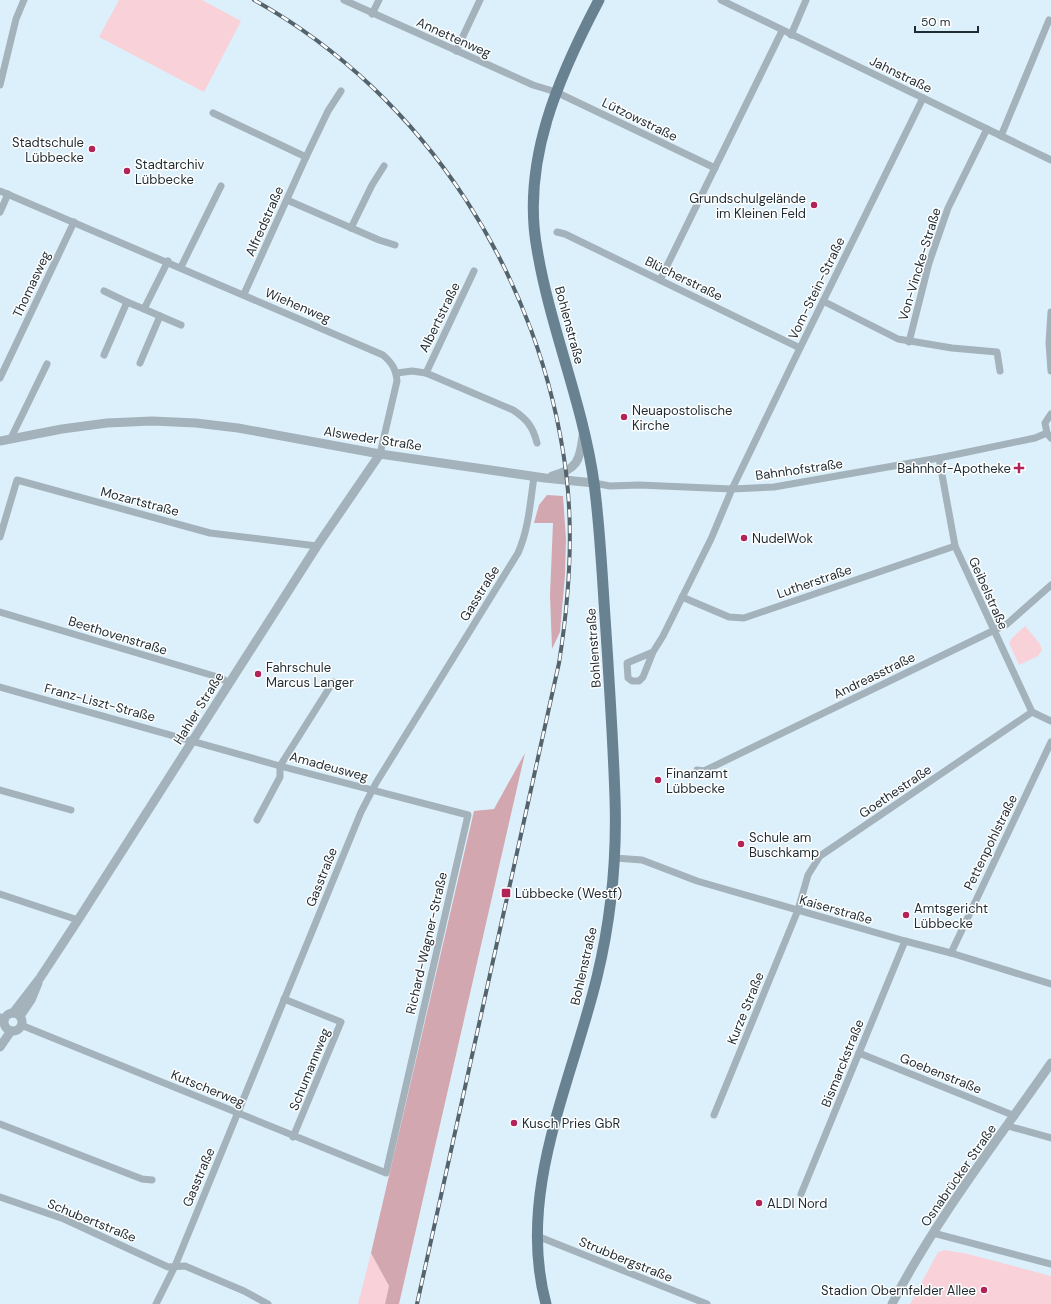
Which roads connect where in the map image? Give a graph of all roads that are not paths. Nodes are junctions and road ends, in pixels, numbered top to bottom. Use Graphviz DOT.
graph roads {
  1 [pos="24,0"];
  2 [pos="344,0"];
  3 [pos="379,0"];
  4 [pos="480,0"];
  5 [pos="599,0"];
  6 [pos="721,0"];
  7 [pos="806,0"];
  8 [pos="372,14"];
  9 [pos="1049,20"];
  10 [pos="782,31"];
  11 [pos="791,35"];
  12 [pos="456,51"];
  13 [pos="0,85"];
  14 [pos="341,91"];
  15 [pos="556,92"];
  16 [pos="922,98"];
  17 [pos="213,113"];
  18 [pos="987,129"];
  19 [pos="1001,136"];
  20 [pos="306,157"];
  21 [pos="1051,160"];
  22 [pos="384,166"];
  23 [pos="715,168"];
  24 [pos="221,186"];
  25 [pos="0,191"];
  26 [pos="8,194"];
  27 [pos="287,200"];
  28 [pos="0,212"];
  29 [pos="74,222"];
  30 [pos="351,228"];
  31 [pos="556,232"];
  32 [pos="396,245"];
  33 [pos="168,261"];
  34 [pos="181,267"];
  35 [pos="474,271"];
  36 [pos="660,280"];
  37 [pos="104,290"];
  38 [pos="244,294"];
  39 [pos="823,301"];
  40 [pos="127,302"];
  41 [pos="144,309"];
  42 [pos="1051,312"];
  43 [pos="160,316"];
  44 [pos="1051,316"];
  45 [pos="181,325"];
  46 [pos="909,342"];
  47 [pos="800,348"];
  48 [pos="104,355"];
  49 [pos="140,363"];
  50 [pos="47,364"];
  51 [pos="1000,371"];
  52 [pos="1051,371"];
  53 [pos="426,372"];
  54 [pos="396,373"];
  55 [pos="0,378"];
  56 [pos="1051,414"];
  57 [pos="584,429"];
  58 [pos="1049,435"];
  59 [pos="11,438"];
  60 [pos="0,441"];
  61 [pos="537,443"];
  62 [pos="380,454"];
  63 [pos="939,458"];
  64 [pos="534,476"];
  65 [pos="545,478"];
  66 [pos="594,483"];
  67 [pos="732,489"];
  68 [pos="0,537"];
  69 [pos="317,546"];
  70 [pos="955,546"];
  71 [pos="1051,585"];
  72 [pos="682,597"];
  73 [pos="0,612"];
  74 [pos="993,631"];
  75 [pos="654,652"];
  76 [pos="333,682"];
  77 [pos="229,683"];
  78 [pos="0,687"];
  79 [pos="1032,712"];
  80 [pos="1051,721"];
  81 [pos="193,740"];
  82 [pos="1051,742"];
  83 [pos="280,766"];
  84 [pos="697,770"];
  85 [pos="0,790"];
  86 [pos="372,790"];
  87 [pos="71,810"];
  88 [pos="257,820"];
  89 [pos="615,858"];
  90 [pos="0,894"];
  91 [pos="798,910"];
  92 [pos="78,920"];
  93 [pos="905,941"];
  94 [pos="951,953"];
  95 [pos="1051,984"];
  96 [pos="284,999"];
  97 [pos="18,1018"];
  98 [pos="2,1023"];
  99 [pos="11,1030"];
  100 [pos="0,1047"];
  101 [pos="859,1053"];
  102 [pos="1051,1063"];
  103 [pos="238,1114"];
  104 [pos="714,1115"];
  105 [pos="1015,1116"];
  106 [pos="0,1124"];
  107 [pos="1008,1126"];
  108 [pos="293,1137"];
  109 [pos="1051,1138"];
  110 [pos="386,1173"];
  111 [pos="152,1180"];
  112 [pos="801,1194"];
  113 [pos="0,1197"];
  114 [pos="934,1234"];
  115 [pos="537,1236"];
  116 [pos="1051,1264"];
  117 [pos="174,1266"];
  118 [pos="156,1304"];
  119 [pos="268,1304"];
  120 [pos="546,1304"];
  121 [pos="706,1304"];
  122 [pos="892,1304"];
  1 -- 13 [label="street"];
  2 -- 8 [label="street, Annettenweg"];
  3 -- 8 [label="street"];
  4 -- 12 [label="street"];
  5 -- 15 [label="main road, Bohlenstraße"];
  6 -- 10 [label="street, Jahnstraße"];
  7 -- 11 [label="street"];
  8 -- 12 [label="street, Annettenweg"];
  9 -- 19 [label="street"];
  10 -- 11 [label="street, Jahnstraße"];
  10 -- 23 [label="street"];
  11 -- 16 [label="street, Jahnstraße"];
  12 -- 15 [label="street, Annettenweg"];
  14 -- 20 [label="street, Alfredstraße"];
  15 -- 23 [label="street, Lützowstraße"];
  15 -- 57 [label="main road, Bohlenstraße"];
  16 -- 18 [label="street, Jahnstraße"];
  16 -- 39 [label="street, Vom-Stein-Straße"];
  17 -- 20 [label="street"];
  18 -- 19 [label="street, Jahnstraße"];
  18 -- 46 [label="street, Von-Vincke-Straße"];
  19 -- 21 [label="street, Jahnstraße"];
  20 -- 27 [label="street, Alfredstraße"];
  22 -- 30 [label="street"];
  23 -- 36 [label="street"];
  24 -- 34 [label="street"];
  25 -- 26 [label="street, Wiehenweg"];
  26 -- 28 [label="street"];
  26 -- 29 [label="street, Wiehenweg"];
  27 -- 30 [label="street"];
  27 -- 38 [label="street, Alfredstraße"];
  29 -- 33 [label="street, Wiehenweg"];
  29 -- 55 [label="street, Thomasweg"];
  30 -- 32 [label="street"];
  31 -- 36 [label="street, Blücherstraße"];
  33 -- 34 [label="street, Wiehenweg"];
  33 -- 41 [label="street"];
  34 -- 38 [label="street, Wiehenweg"];
  35 -- 53 [label="street, Albertstraße"];
  36 -- 47 [label="street, Blücherstraße"];
  37 -- 40 [label="street"];
  38 -- 54 [label="street, Wiehenweg"];
  39 -- 46 [label="street"];
  39 -- 47 [label="street, Vom-Stein-Straße"];
  40 -- 41 [label="street"];
  40 -- 48 [label="street"];
  41 -- 43 [label="street"];
  42 -- 44 [label="street"];
  43 -- 45 [label="street"];
  43 -- 49 [label="street"];
  44 -- 52 [label="street"];
  46 -- 51 [label="street"];
  47 -- 67 [label="street, Vom-Stein-Straße"];
  50 -- 59 [label="street"];
  53 -- 54 [label="street"];
  53 -- 61 [label="street"];
  54 -- 62 [label="street"];
  56 -- 58 [label="street"];
  57 -- 65 [label="street"];
  57 -- 66 [label="main road, Bohlenstraße"];
  58 -- 63 [label="street, Bahnhofstraße"];
  59 -- 60 [label="street, Alsweder Straße"];
  59 -- 62 [label="street, Alsweder Straße"];
  62 -- 64 [label="street, Alsweder Straße"];
  62 -- 69 [label="street, Hahler Straße"];
  63 -- 67 [label="street, Bahnhofstraße"];
  63 -- 70 [label="street, Geibelstraße"];
  64 -- 65 [label="street, Alsweder Straße"];
  64 -- 86 [label="street, Gasstraße"];
  65 -- 66 [label="street, Alsweder Straße"];
  66 -- 67 [label="street, Alsweder Straße"];
  66 -- 89 [label="main road, Bohlenstraße"];
  67 -- 72 [label="street"];
  68 -- 69 [label="street, Mozartstraße"];
  69 -- 77 [label="street, Hahler Straße"];
  70 -- 72 [label="street, Lutherstraße"];
  70 -- 74 [label="street, Geibelstraße"];
  71 -- 74 [label="street, Andreasstraße"];
  72 -- 75 [label="street"];
  73 -- 77 [label="street, Beethovenstraße"];
  74 -- 79 [label="street, Geibelstraße"];
  74 -- 84 [label="street, Andreasstraße"];
  76 -- 83 [label="street"];
  77 -- 81 [label="street, Hahler Straße"];
  78 -- 81 [label="street, Franz-Liszt-Straße"];
  79 -- 80 [label="street"];
  79 -- 91 [label="street, Goethestraße"];
  81 -- 83 [label="street, Amadeusweg"];
  81 -- 92 [label="street, Hahler Straße"];
  82 -- 94 [label="street, Pettenpohlstraße"];
  83 -- 86 [label="street, Amadeusweg"];
  83 -- 88 [label="street, Amadeusweg"];
  85 -- 87 [label="street"];
  86 -- 96 [label="street, Gasstraße"];
  86 -- 110 [label="street, Richard-Wagner-Straße"];
  89 -- 91 [label="street, Kaiserstraße"];
  89 -- 115 [label="main road, Bohlenstraße"];
  90 -- 92 [label="street"];
  91 -- 93 [label="street, Kaiserstraße"];
  91 -- 104 [label="street, Kurze Straße"];
  92 -- 97 [label="street, Hahler Straße"];
  93 -- 94 [label="street, Kaiserstraße"];
  93 -- 101 [label="street, Bismarckstraße"];
  94 -- 95 [label="street, Kaiserstraße"];
  96 -- 103 [label="street, Gasstraße"];
  96 -- 108 [label="street, Schumannweg"];
  97 -- 98 [label="street"];
  97 -- 99 [label="street"];
  97 -- 103 [label="street, Kutscherweg"];
  98 -- 99 [label="street"];
  99 -- 100 [label="street"];
  101 -- 105 [label="street, Goebenstraße"];
  101 -- 112 [label="street, Bismarckstraße"];
  102 -- 105 [label="street, Osnabrücker Straße"];
  103 -- 108 [label="street, Kutscherweg"];
  103 -- 117 [label="street, Gasstraße"];
  105 -- 107 [label="street, Osnabrücker Straße"];
  106 -- 111 [label="street"];
  107 -- 109 [label="street"];
  107 -- 114 [label="street, Osnabrücker Straße"];
  108 -- 110 [label="street, Kutscherweg"];
  113 -- 117 [label="street, Schubertstraße"];
  114 -- 116 [label="street"];
  114 -- 122 [label="street, Osnabrücker Straße"];
  115 -- 120 [label="main road, Bohlenstraße"];
  115 -- 121 [label="street, Strubbergstraße"];
  117 -- 118 [label="street, Gasstraße"];
  117 -- 119 [label="street, Schubertstraße"];
}
